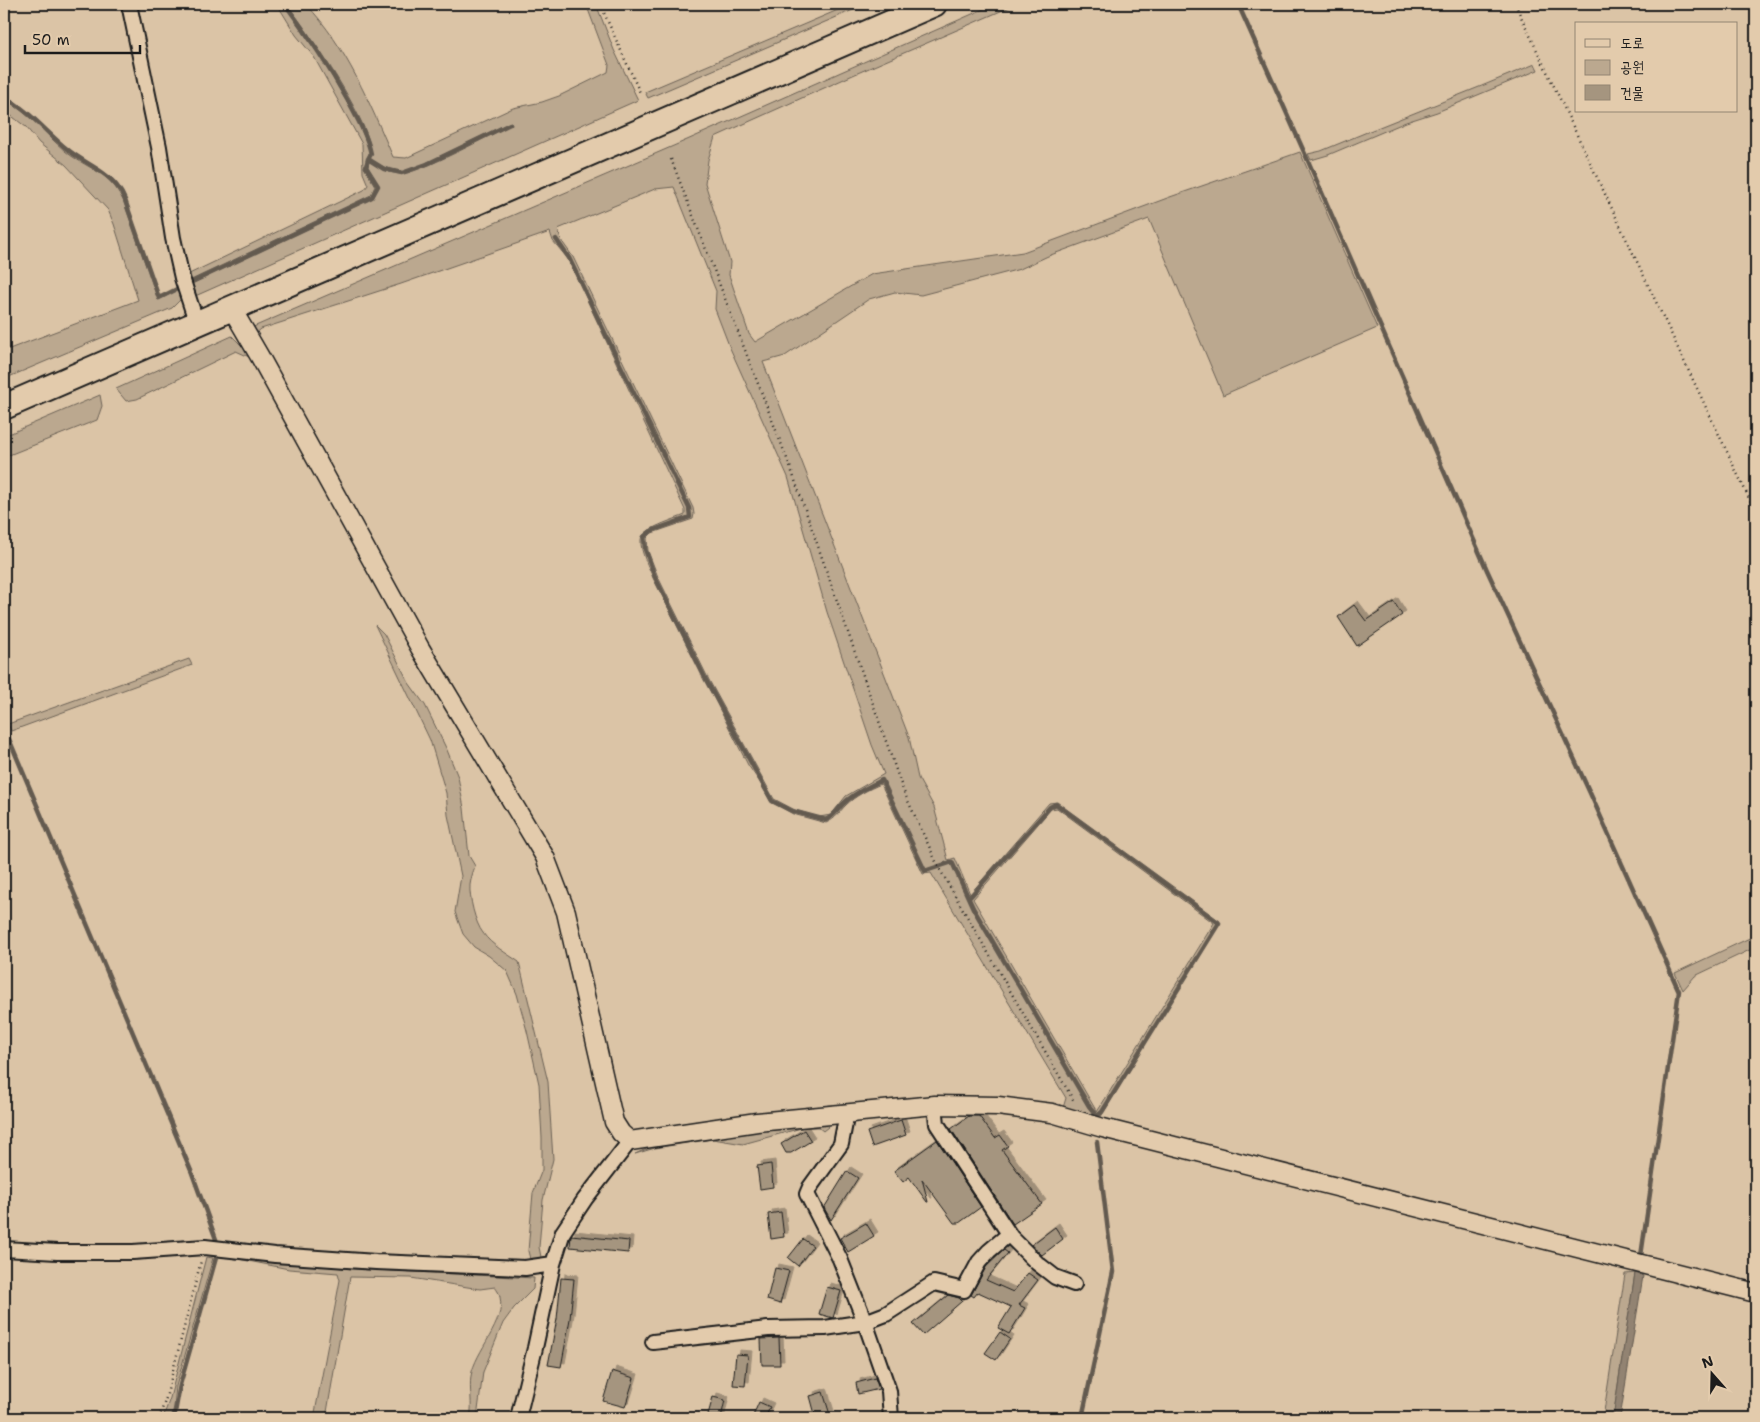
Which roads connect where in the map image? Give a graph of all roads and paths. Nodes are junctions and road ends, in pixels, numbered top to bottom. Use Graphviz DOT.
graph roads {
  1 [pos="129,4"];
  2 [pos="600,4"];
  3 [pos="934,4"];
  4 [pos="1515,4"];
  5 [pos="642,95"];
  6 [pos="671,159"];
  7 [pos="232,309"];
  8 [pos="197,324"];
  9 [pos="4,408"];
  10 [pos="1756,513"];
  11 [pos="935,1105"];
  12 [pos="847,1113"];
  13 [pos="1085,1123"];
  14 [pos="630,1141"];
  15 [pos="1009,1234"];
  16 [pos="205,1247"];
  17 [pos="4,1249"];
  18 [pos="553,1264"];
  19 [pos="1074,1284"];
  20 [pos="1756,1293"];
  21 [pos="865,1322"];
  22 [pos="653,1342"];
  23 [pos="159,1418"];
  24 [pos="518,1418"];
  25 [pos="891,1418"];
  1 -- 8 [label="street"];
  2 -- 5 [label="path"];
  3 -- 7 [label="highway"];
  4 -- 10 [label="path"];
  6 -- 13 [label="path"];
  7 -- 8 [label="highway"];
  7 -- 14 [label="street"];
  8 -- 9 [label="highway"];
  11 -- 12 [label="street"];
  11 -- 13 [label="street"];
  11 -- 15 [label="street"];
  12 -- 14 [label="street"];
  12 -- 21 [label="street"];
  13 -- 20 [label="street"];
  14 -- 18 [label="street"];
  15 -- 19 [label="street"];
  15 -- 21 [label="street"];
  16 -- 17 [label="street"];
  16 -- 18 [label="street"];
  16 -- 23 [label="path"];
  18 -- 24 [label="street"];
  21 -- 22 [label="street"];
  21 -- 25 [label="street"];
}
